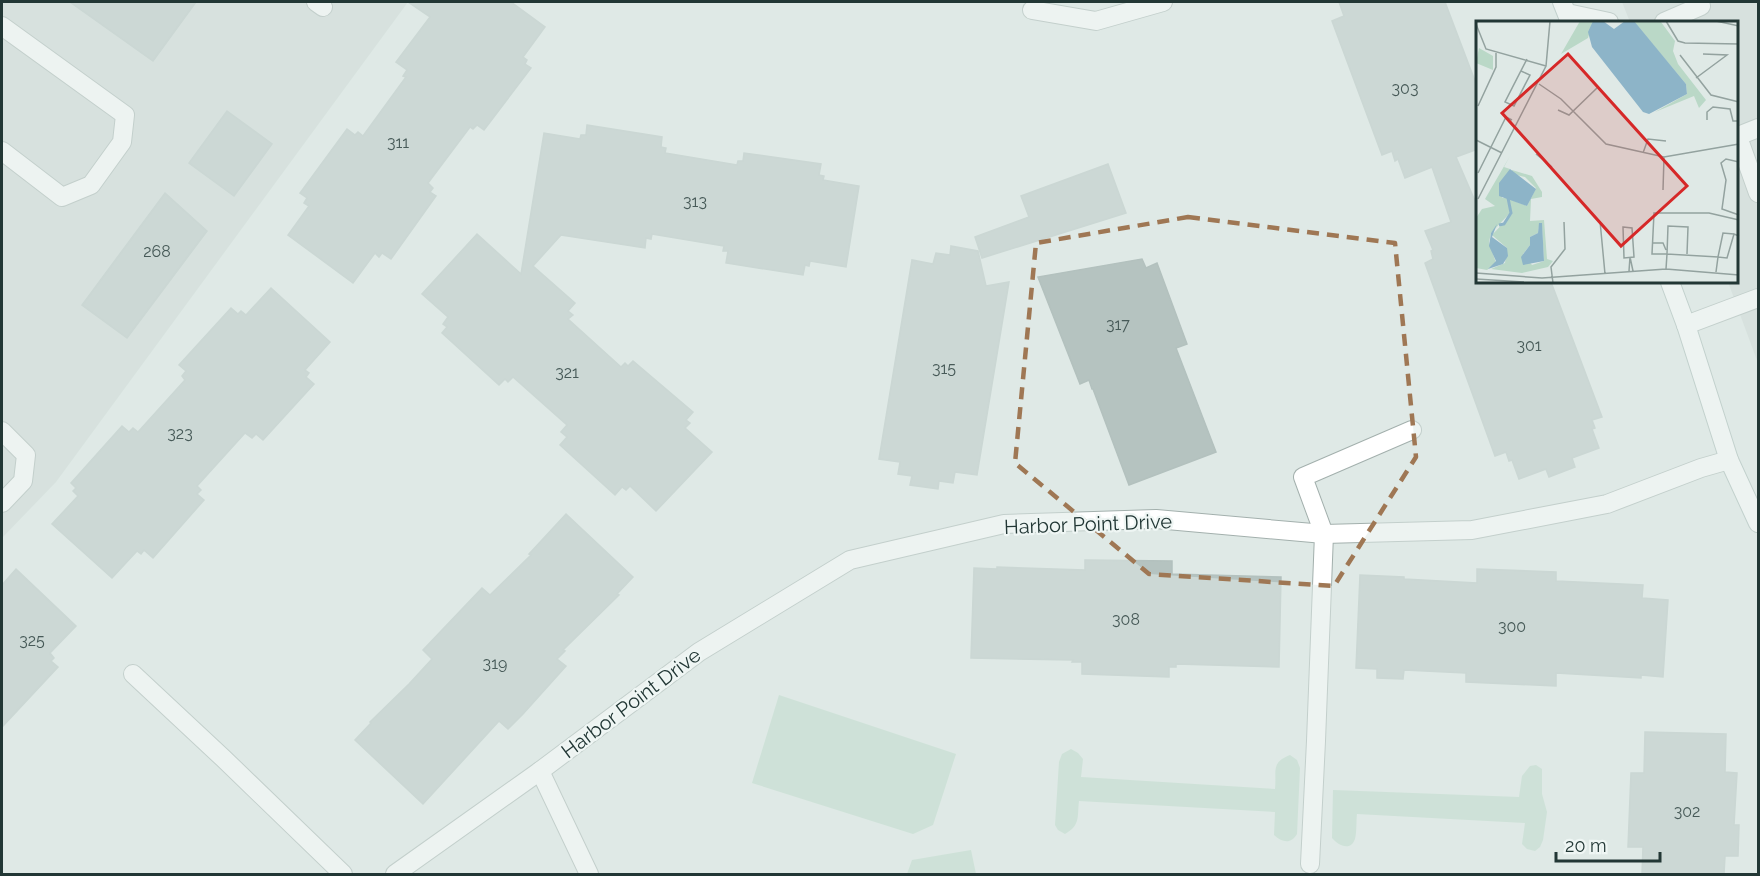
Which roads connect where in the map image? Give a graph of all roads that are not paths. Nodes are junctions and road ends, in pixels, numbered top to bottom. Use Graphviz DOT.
graph roads {
  1 [pos="1163,2"];
  2 [pos="1704,3"];
  3 [pos="1032,10"];
  4 [pos="1566,12"];
  5 [pos="1605,21"];
  6 [pos="1666,21"];
  7 [pos="2,26"];
  8 [pos="1758,128"];
  9 [pos="1739,135"];
  10 [pos="1739,141"];
  11 [pos="2,151"];
  12 [pos="1758,193"];
  13 [pos="1671,284"];
  14 [pos="1758,298"];
  15 [pos="1686,326"];
  16 [pos="1412,430"];
  17 [pos="2,431"];
  18 [pos="1729,460"];
  19 [pos="2,503"];
  20 [pos="1758,522"];
  21 [pos="1324,534"];
  22 [pos="133,674"];
  23 [pos="540,771"];
  24 [pos="1310,864"];
  25 [pos="344,874"];
  26 [pos="395,874"];
  27 [pos="589,874"];
  1 -- 3 [label="street"];
  2 -- 6 [label="street"];
  4 -- 5 [label="street"];
  7 -- 11 [label="street"];
  8 -- 9 [label="street"];
  10 -- 12 [label="street"];
  13 -- 15 [label="street"];
  14 -- 15 [label="street"];
  15 -- 18 [label="street"];
  16 -- 21 [label="street"];
  17 -- 19 [label="street"];
  18 -- 20 [label="street"];
  18 -- 21 [label="street, Harbor Point Drive"];
  21 -- 23 [label="street, Harbor Point Drive"];
  21 -- 24 [label="street"];
  22 -- 25 [label="street"];
  23 -- 26 [label="street, Harbor Point Drive"];
  23 -- 27 [label="street"];
}
